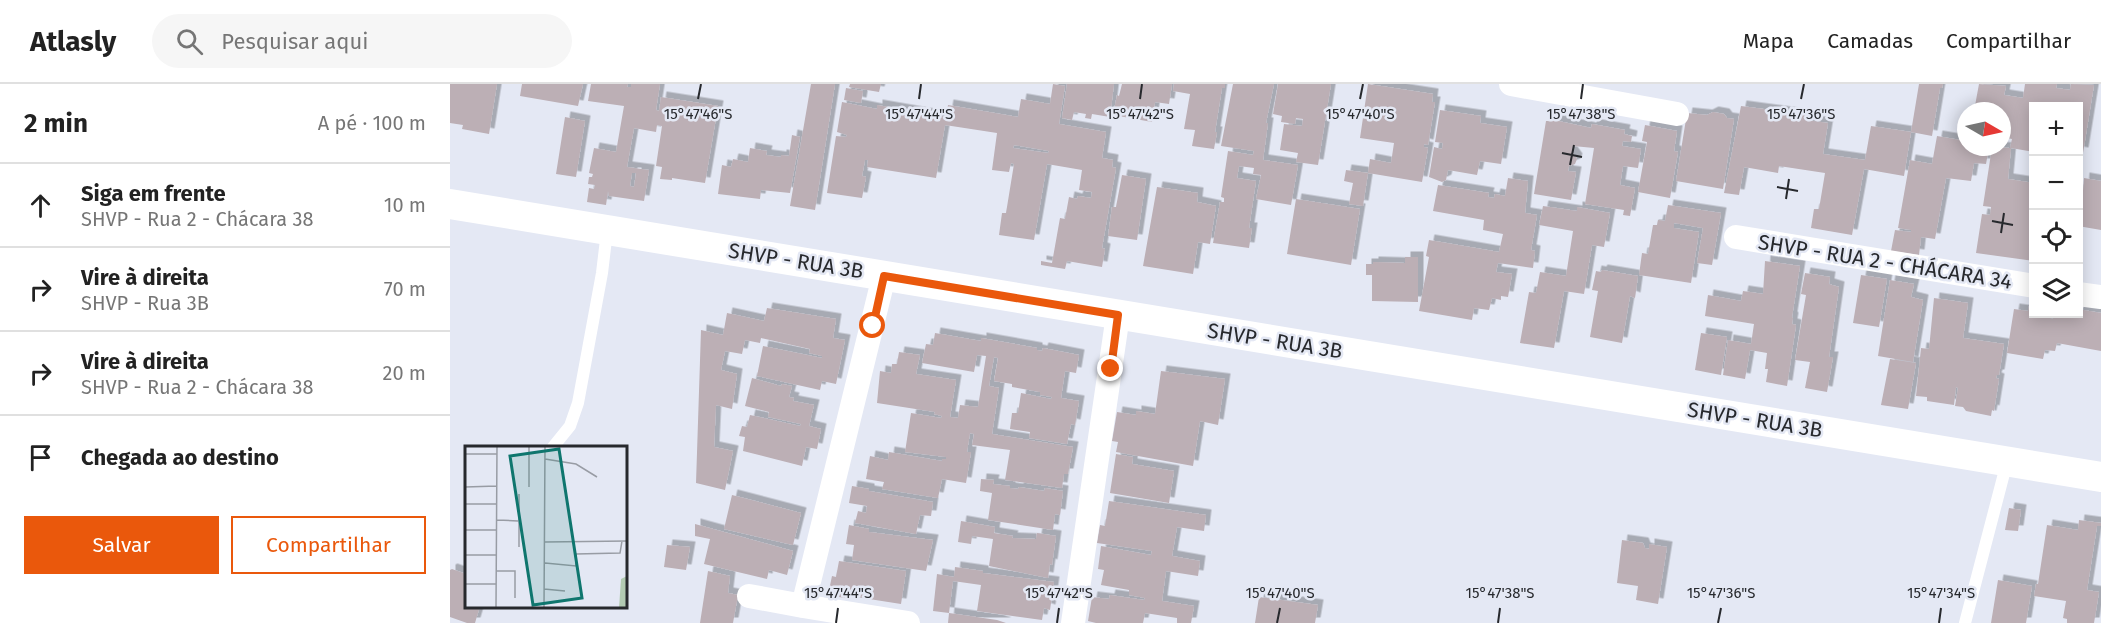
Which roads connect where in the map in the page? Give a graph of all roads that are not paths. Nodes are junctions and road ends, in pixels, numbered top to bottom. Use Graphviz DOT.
graph roads {
  1 [pos="1511,84"];
  2 [pos="1677,114"];
  3 [pos="450,204"];
  4 [pos="607,230"];
  5 [pos="1736,237"];
  6 [pos="884,276"];
  7 [pos="2029,285"];
  8 [pos="2083,295"];
  9 [pos="2101,297"];
  10 [pos="1118,315"];
  11 [pos="554,446"];
  12 [pos="2007,462"];
  13 [pos="2101,477"];
  14 [pos="749,596"];
  15 [pos="803,606"];
  16 [pos="908,623"];
  17 [pos="1073,623"];
  18 [pos="1965,623"];
  1 -- 2 [label="street"];
  3 -- 4 [label="street, SHVP - RUA 3B"];
  4 -- 6 [label="street, SHVP - RUA 3B"];
  4 -- 11 [label="lane"];
  5 -- 7 [label="street, SHVP - RUA 2 - CHÁCARA 34"];
  6 -- 10 [label="street, SHVP - RUA 3B"];
  6 -- 15 [label="street"];
  8 -- 9 [label="street"];
  10 -- 12 [label="street, SHVP - RUA 3B"];
  10 -- 17 [label="street"];
  12 -- 13 [label="street, SHVP - RUA 3B"];
  12 -- 18 [label="lane"];
  14 -- 15 [label="street"];
  15 -- 16 [label="street"];
}
